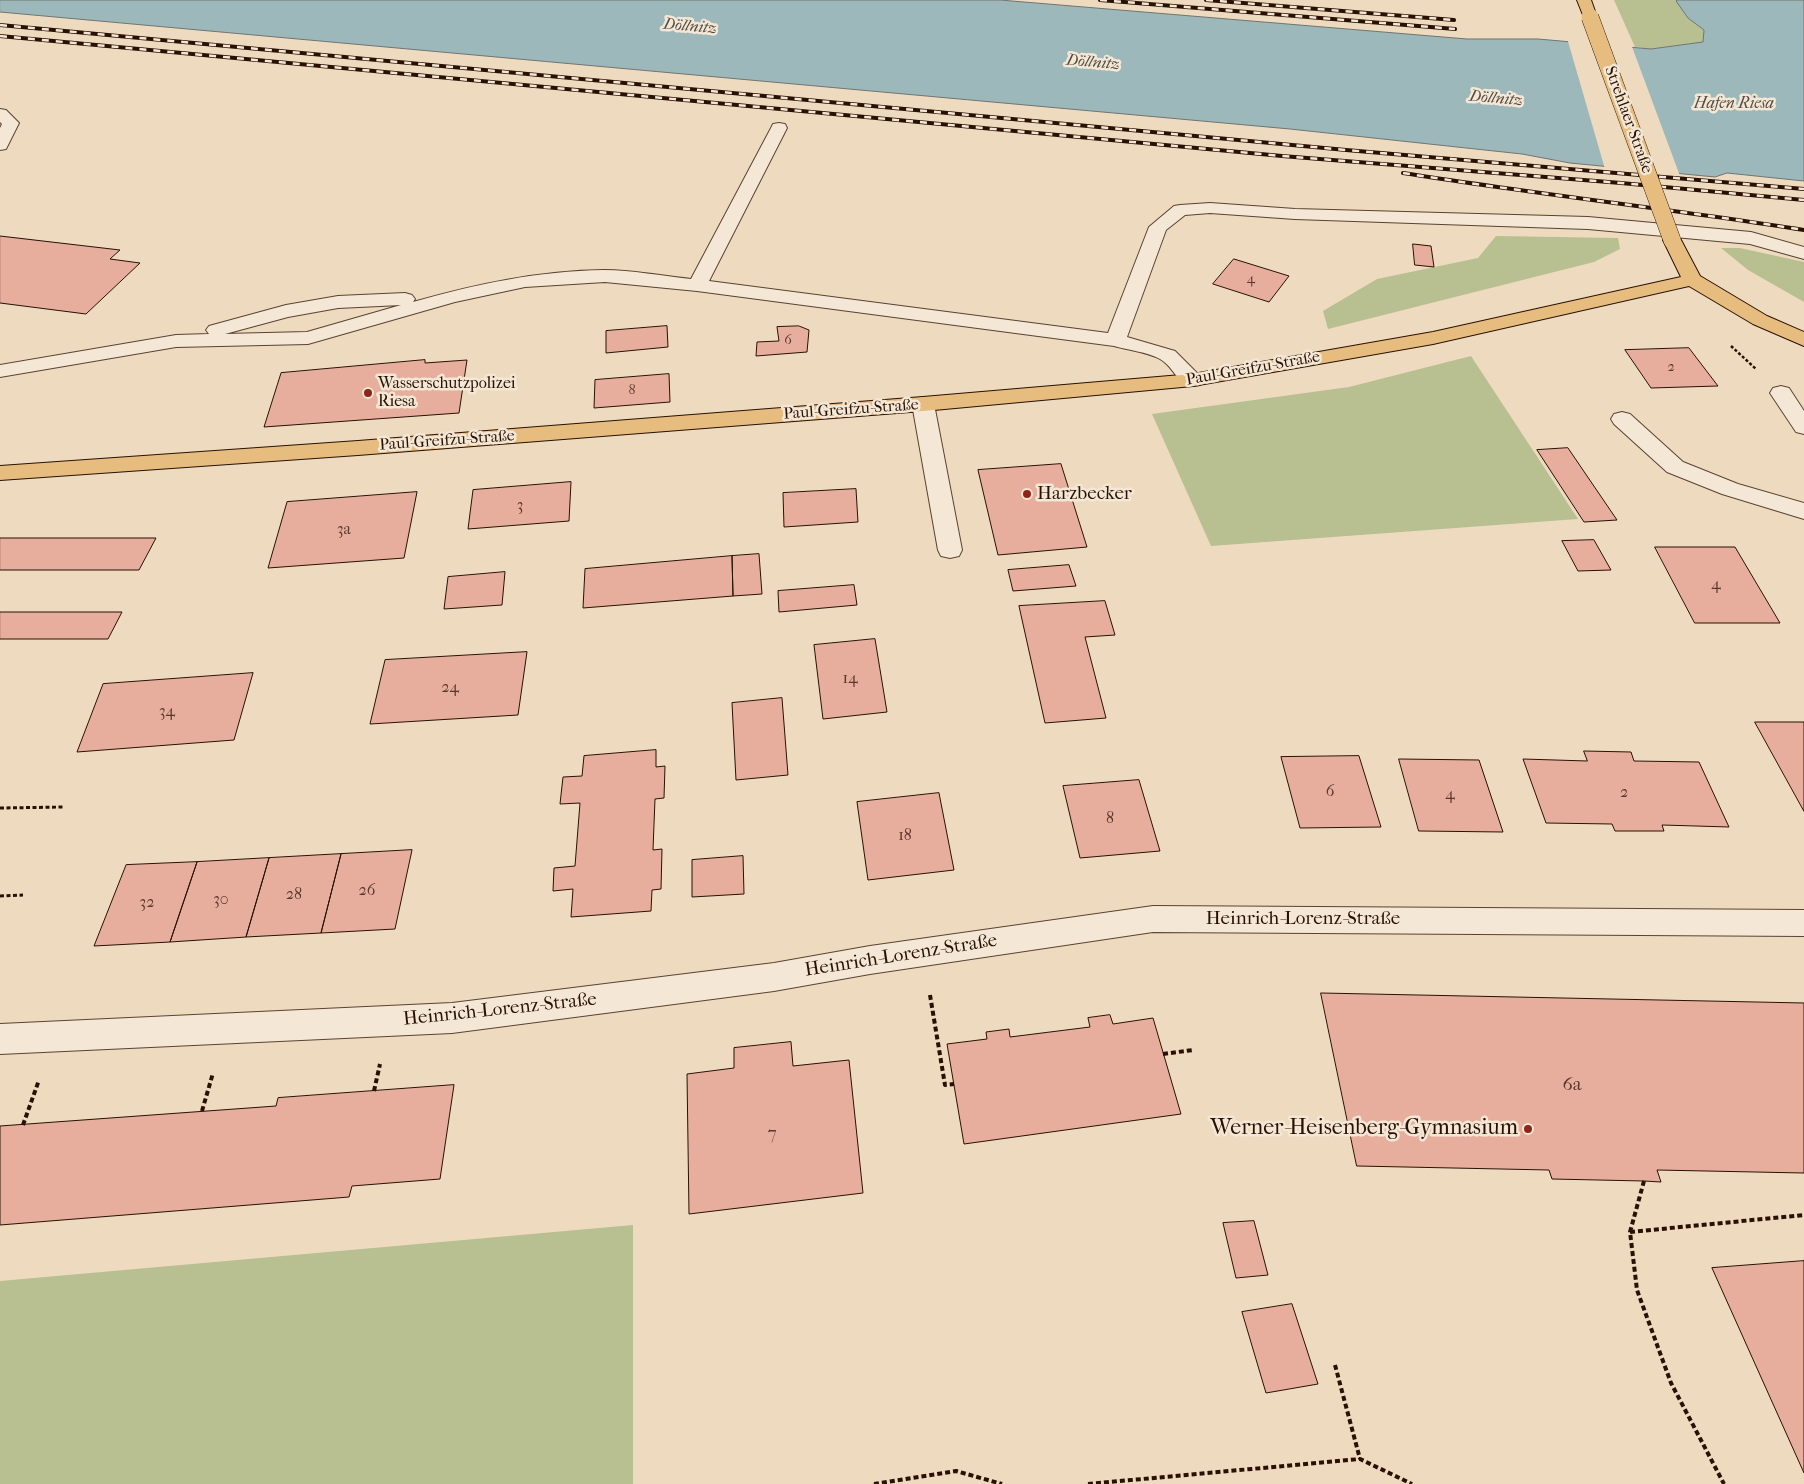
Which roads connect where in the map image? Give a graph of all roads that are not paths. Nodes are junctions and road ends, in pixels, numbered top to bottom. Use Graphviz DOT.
graph roads {
  1 [pos="1584,0"];
  2 [pos="0,114"];
  3 [pos="778,128"];
  4 [pos="0,145"];
  5 [pos="1804,253"];
  6 [pos="1692,280"];
  7 [pos="697,285"];
  8 [pos="451,297"];
  9 [pos="1116,340"];
  10 [pos="1804,340"];
  11 [pos="176,341"];
  12 [pos="0,371"];
  13 [pos="1194,380"];
  14 [pos="1781,393"];
  15 [pos="923,404"];
  16 [pos="1622,420"];
  17 [pos="1804,427"];
  18 [pos="0,474"];
  19 [pos="1804,511"];
  20 [pos="950,550"];
  21 [pos="1804,923"];
  22 [pos="0,1040"];
  1 -- 6 [label="main road, Strehlaer Straße, bridge"];
  2 -- 4 [label="street"];
  3 -- 7 [label="street"];
  5 -- 9 [label="street"];
  6 -- 10 [label="main road"];
  6 -- 13 [label="main road, Paul-Greifzu-Straße"];
  7 -- 8 [label="street"];
  7 -- 9 [label="street"];
  8 -- 11 [label="street"];
  8 -- 11 [label="street"];
  9 -- 13 [label="street"];
  11 -- 12 [label="street"];
  13 -- 15 [label="main road, Paul-Greifzu-Straße"];
  14 -- 17 [label="street"];
  15 -- 18 [label="main road, Paul-Greifzu-Straße"];
  15 -- 20 [label="street"];
  16 -- 19 [label="street"];
  21 -- 22 [label="street, Heinrich-Lorenz-Straße"];
}
